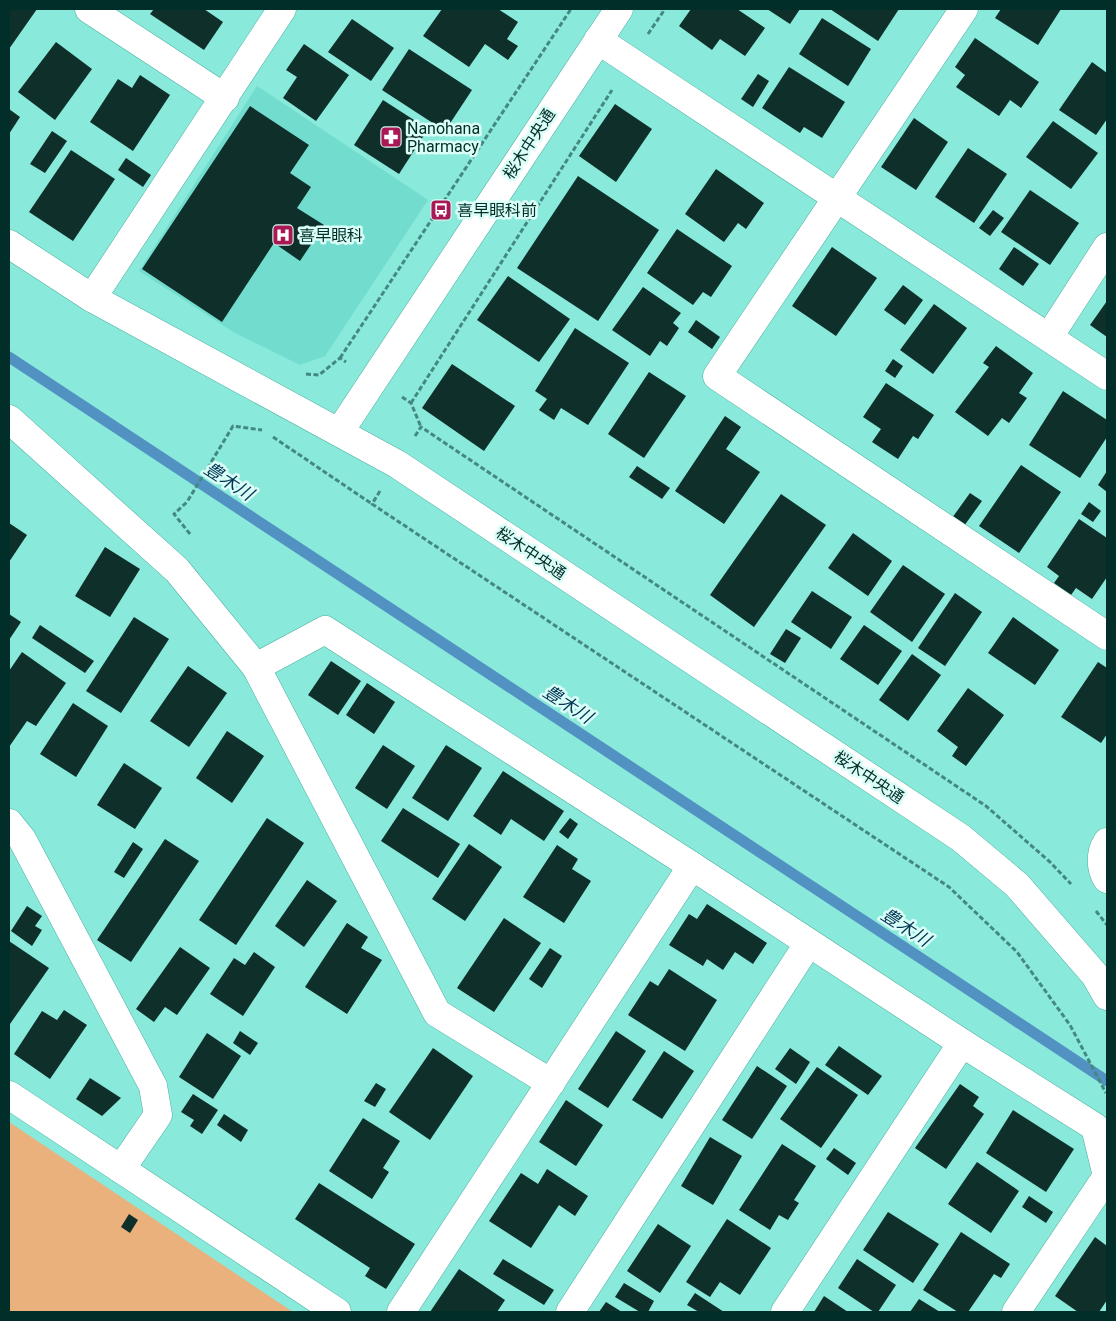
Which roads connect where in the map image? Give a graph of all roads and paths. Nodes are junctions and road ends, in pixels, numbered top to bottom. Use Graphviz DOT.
graph roads {
  1 [pos="89,9"];
  2 [pos="282,9"];
  3 [pos="571,9"];
  4 [pos="619,9"];
  5 [pos="665,9"];
  6 [pos="964,9"];
  7 [pos="598,40"];
  8 [pos="630,62"];
  9 [pos="225,98"];
  10 [pos="838,198"];
  11 [pos="9,244"];
  12 [pos="1107,247"];
  13 [pos="92,298"];
  14 [pos="1049,337"];
  15 [pos="340,358"];
  16 [pos="1107,376"];
  17 [pos="411,403"];
  18 [pos="9,419"];
  19 [pos="262,430"];
  20 [pos="340,431"];
  21 [pos="210,464"];
  22 [pos="187,502"];
  23 [pos="372,504"];
  24 [pos="1107,636"];
  25 [pos="256,667"];
  26 [pos="9,822"];
  27 [pos="1107,842"];
  28 [pos="692,866"];
  29 [pos="1107,879"];
  30 [pos="808,944"];
  31 [pos="1107,996"];
  32 [pos="1070,1025"];
  33 [pos="962,1044"];
  34 [pos="551,1083"];
  35 [pos="9,1095"];
  36 [pos="1107,1096"];
  37 [pos="121,1169"];
  38 [pos="337,1312"];
  39 [pos="401,1312"];
  40 [pos="570,1312"];
  41 [pos="785,1312"];
  42 [pos="1016,1312"];
  1 -- 9 [label="street"];
  2 -- 9 [label="street"];
  3 -- 15 [label="path"];
  4 -- 7 [label="street, 桜木中央通"];
  5 -- 8 [label="path"];
  6 -- 10 [label="street"];
  7 -- 8 [label="street"];
  7 -- 20 [label="street, 桜木中央通"];
  8 -- 10 [label="street"];
  8 -- 17 [label="path"];
  9 -- 13 [label="street"];
  10 -- 14 [label="street"];
  10 -- 24 [label="street"];
  11 -- 13 [label="street"];
  12 -- 14 [label="street"];
  13 -- 20 [label="street"];
  14 -- 16 [label="street"];
  18 -- 25 [label="street"];
  19 -- 23 [label="path"];
  20 -- 31 [label="street, 桜木中央通"];
  21 -- 22 [label="path"];
  25 -- 28 [label="street"];
  25 -- 34 [label="street"];
  26 -- 37 [label="street"];
  27 -- 29 [label="street"];
  28 -- 30 [label="street"];
  28 -- 34 [label="street"];
  30 -- 33 [label="street"];
  30 -- 40 [label="street"];
  32 -- 36 [label="path"];
  33 -- 41 [label="street"];
  33 -- 42 [label="street"];
  34 -- 39 [label="street"];
  35 -- 37 [label="street"];
  37 -- 38 [label="street"];
}
